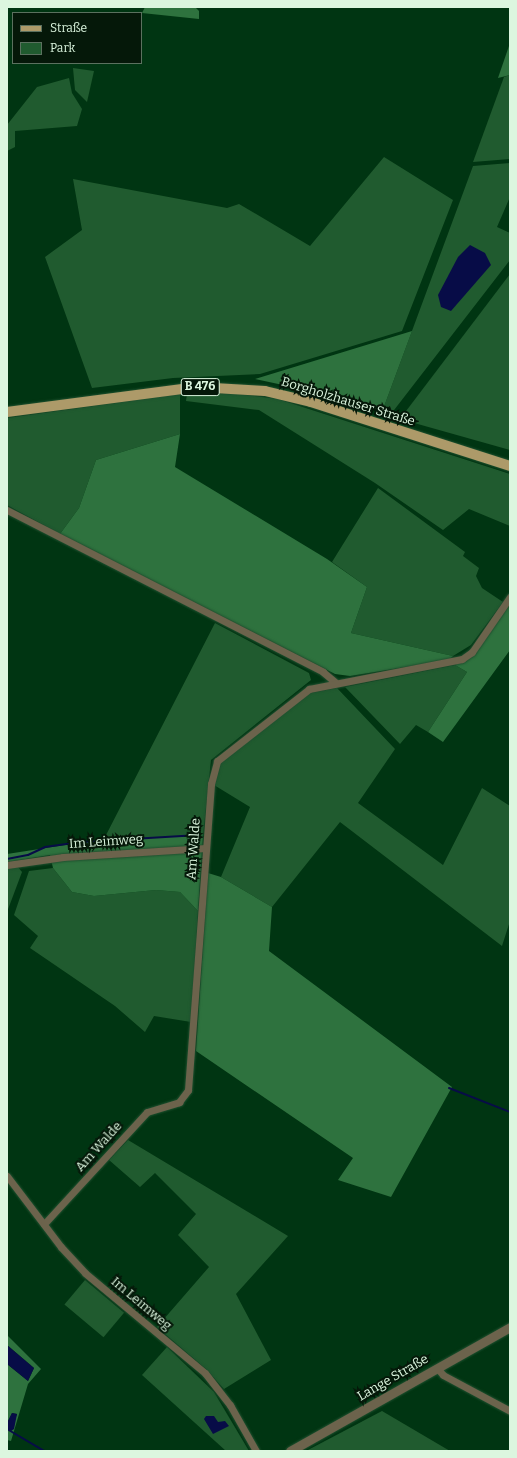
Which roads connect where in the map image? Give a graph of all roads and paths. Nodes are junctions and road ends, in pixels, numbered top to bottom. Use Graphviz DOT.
graph roads {
  1 [pos="7,412"];
  2 [pos="510,466"];
  3 [pos="7,510"];
  4 [pos="510,598"];
  5 [pos="335,682"];
  6 [pos="206,848"];
  7 [pos="7,865"];
  8 [pos="7,1176"];
  9 [pos="44,1224"];
  10 [pos="510,1327"];
  11 [pos="437,1368"];
  12 [pos="510,1411"];
  13 [pos="256,1451"];
  14 [pos="290,1451"];
  1 -- 2 [label="main road, Borgholzhauser Straße / B 476"];
  3 -- 5 [label="street"];
  4 -- 5 [label="street, Am Walde"];
  5 -- 6 [label="street, Am Walde"];
  6 -- 7 [label="street, Im Leimweg"];
  6 -- 9 [label="street, Am Walde"];
  8 -- 9 [label="street, Im Leimweg"];
  9 -- 13 [label="street, Im Leimweg"];
  10 -- 11 [label="street, Lange Straße"];
  11 -- 12 [label="street"];
  11 -- 14 [label="street, Lange Straße"];
}
